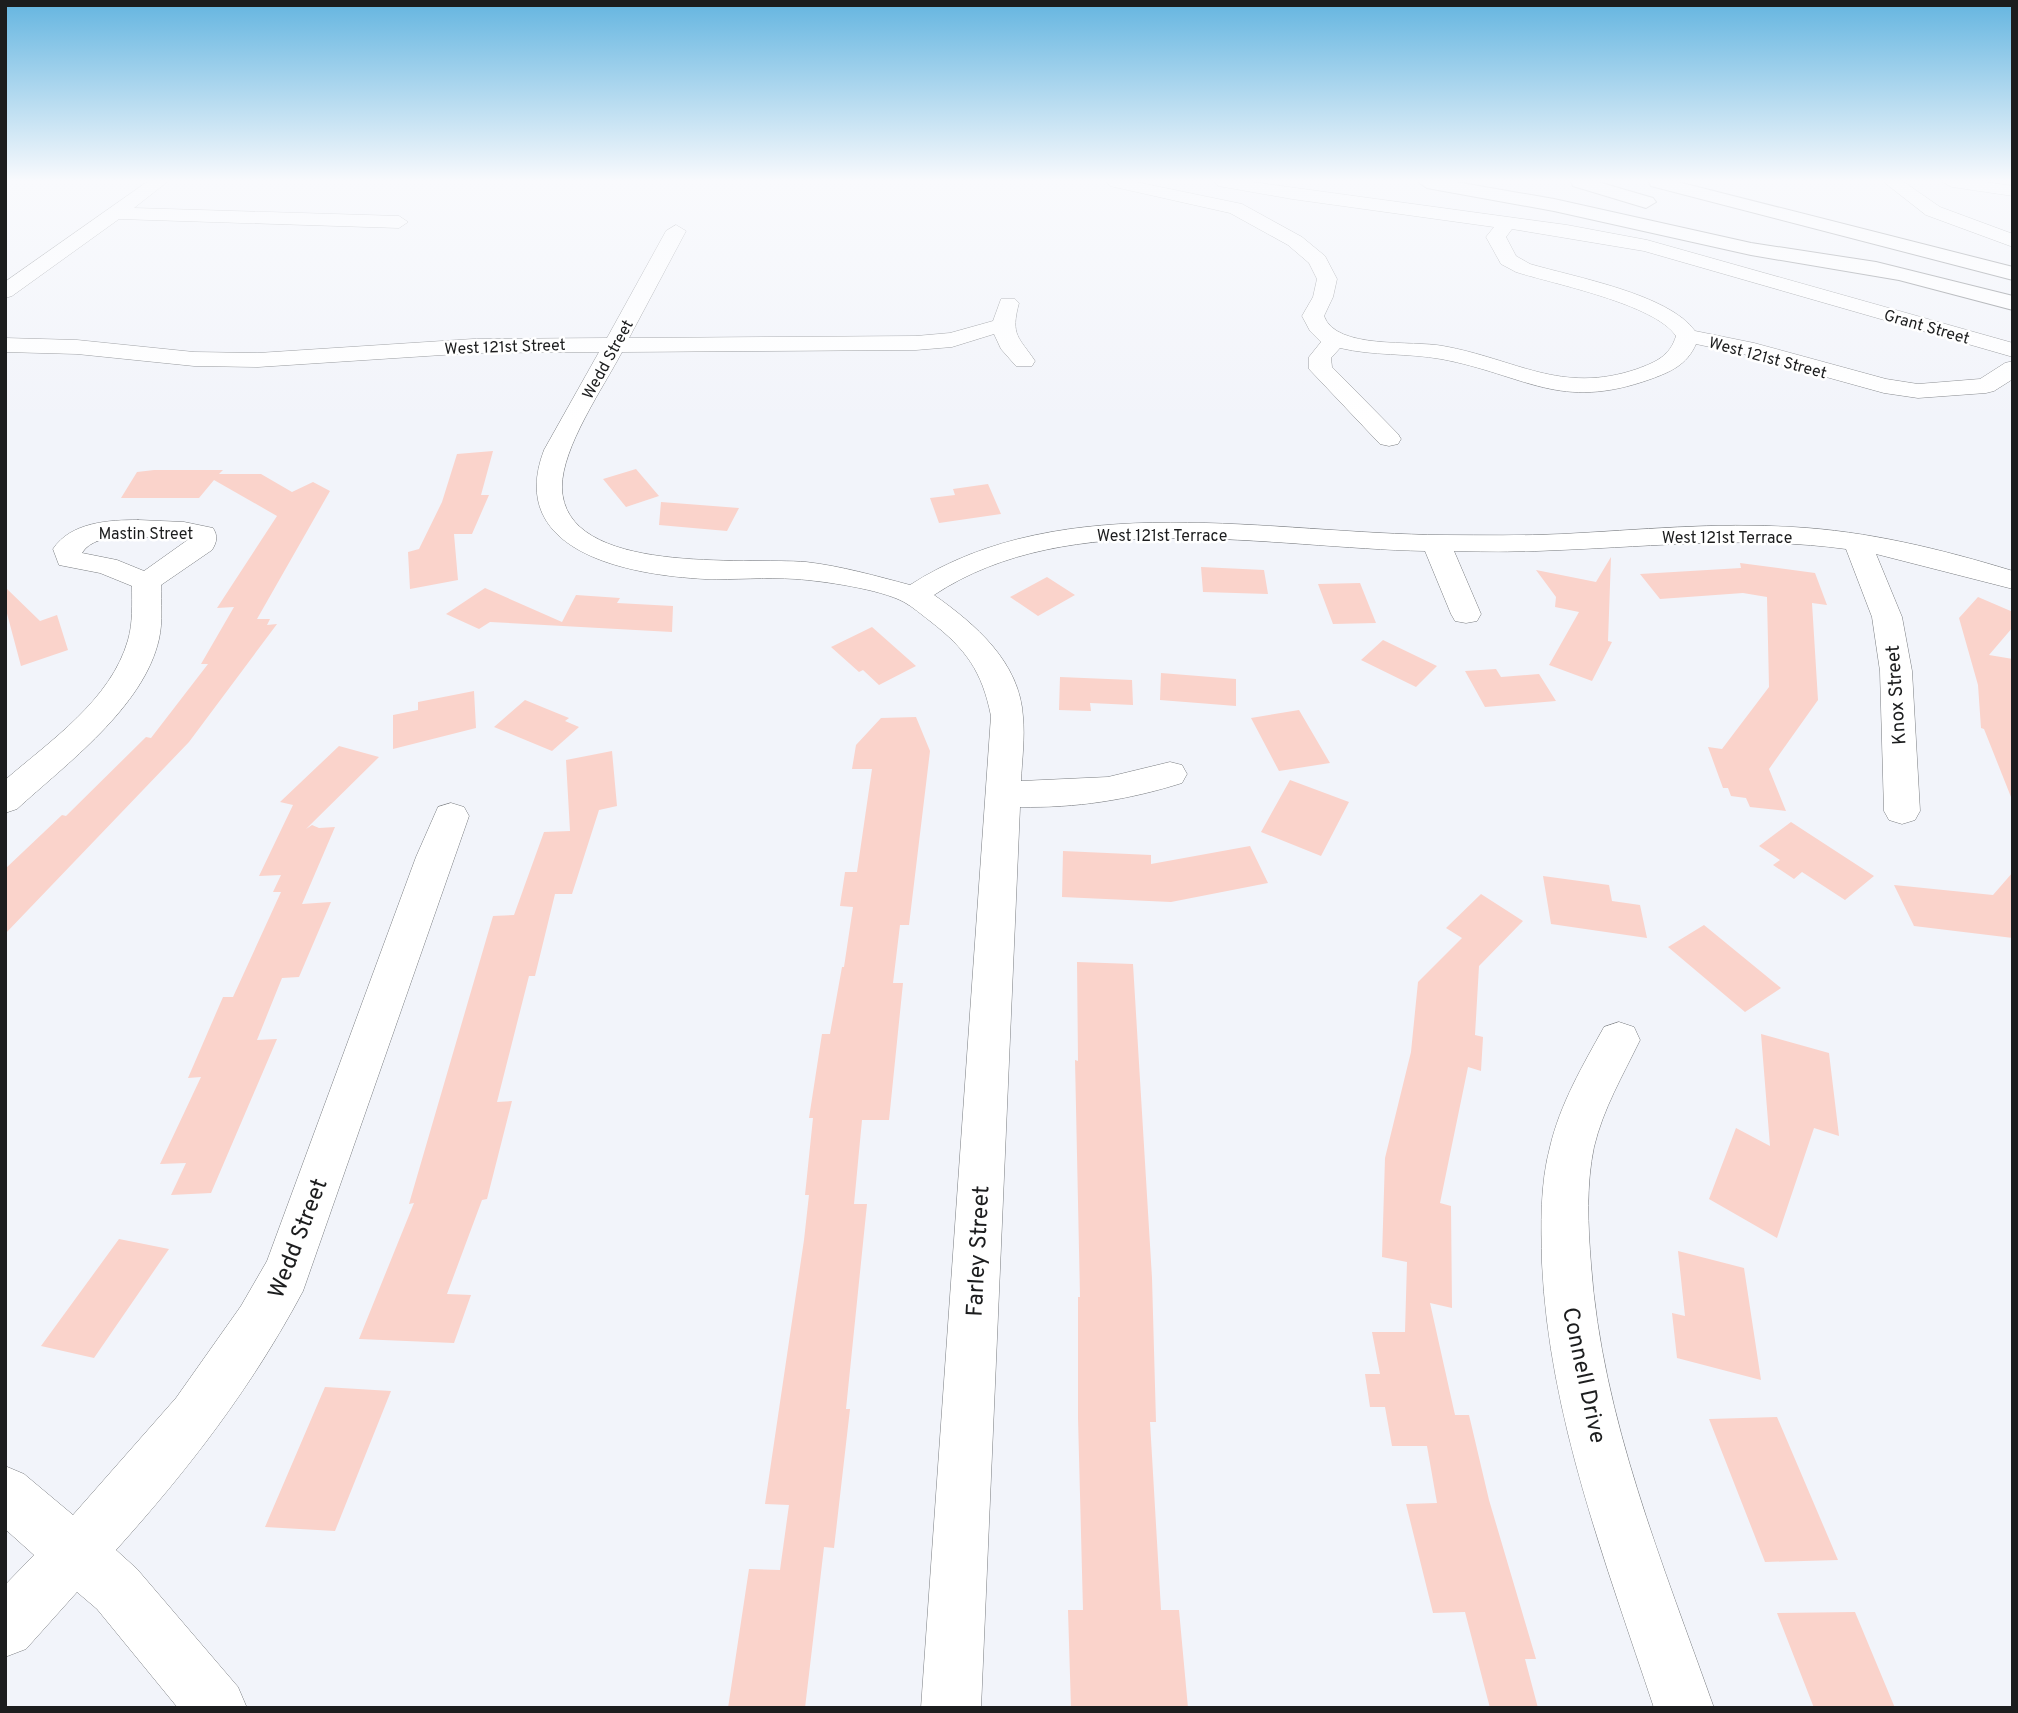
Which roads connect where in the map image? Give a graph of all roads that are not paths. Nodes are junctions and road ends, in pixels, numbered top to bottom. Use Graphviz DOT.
graph roads {
  1 [pos="47,262"];
  2 [pos="660,262"];
  3 [pos="1319,262"];
  4 [pos="1512,262"];
  5 [pos="1709,262"];
  6 [pos="1828,262"];
  7 [pos="1857,262"];
  8 [pos="1966,262"];
  9 [pos="1899,274"];
  10 [pos="2013,274"];
  11 [pos="5,292"];
  12 [pos="1009,303"];
  13 [pos="2013,303"];
  14 [pos="1003,325"];
  15 [pos="1687,336"];
  16 [pos="1335,341"];
  17 [pos="5,345"];
  18 [pos="614,345"];
  19 [pos="2013,350"];
  20 [pos="1024,361"];
  21 [pos="2013,369"];
  22 [pos="1389,439"];
  23 [pos="573,533"];
  24 [pos="1436,543"];
  25 [pos="1858,543"];
  26 [pos="543,548"];
  27 [pos="2013,580"];
  28 [pos="147,582"];
  29 [pos="914,595"];
  30 [pos="1466,614"];
  31 [pos="1170,774"];
  32 [pos="1003,793"];
  33 [pos="5,800"];
  34 [pos="1902,811"];
  35 [pos="451,816"];
  36 [pos="1619,1040"];
  37 [pos="5,1493"];
  38 [pos="75,1552"];
  39 [pos="5,1628"];
  40 [pos="217,1708"];
  41 [pos="951,1708"];
  42 [pos="1684,1708"];
  1 -- 11 [label="street"];
  2 -- 18 [label="street, Wedd Street"];
  3 -- 16 [label="street"];
  4 -- 15 [label="street"];
  5 -- 19 [label="street, Grant Street"];
  6 -- 9 [label="highway"];
  7 -- 9 [label="highway"];
  8 -- 10 [label="highway"];
  9 -- 13 [label="highway"];
  12 -- 14 [label="street"];
  14 -- 18 [label="street, West 121st Street"];
  14 -- 20 [label="street"];
  15 -- 16 [label="street, West 121st Street"];
  15 -- 21 [label="street, West 121st Street"];
  16 -- 22 [label="street"];
  17 -- 18 [label="street, West 121st Street"];
  18 -- 23 [label="street, Wedd Street"];
  23 -- 26 [label="street"];
  23 -- 29 [label="street"];
  24 -- 25 [label="street, West 121st Terrace"];
  24 -- 29 [label="street, West 121st Terrace"];
  24 -- 30 [label="street"];
  25 -- 27 [label="street, West 121st Terrace"];
  25 -- 34 [label="street, Knox Street"];
  28 -- 33 [label="street"];
  29 -- 32 [label="street, Farley Street"];
  31 -- 32 [label="street"];
  32 -- 41 [label="street, Farley Street"];
  35 -- 38 [label="street, Wedd Street"];
  36 -- 42 [label="street, Connell Drive"];
  37 -- 38 [label="street"];
  38 -- 39 [label="street, Wedd Street"];
  38 -- 40 [label="street"];
}
